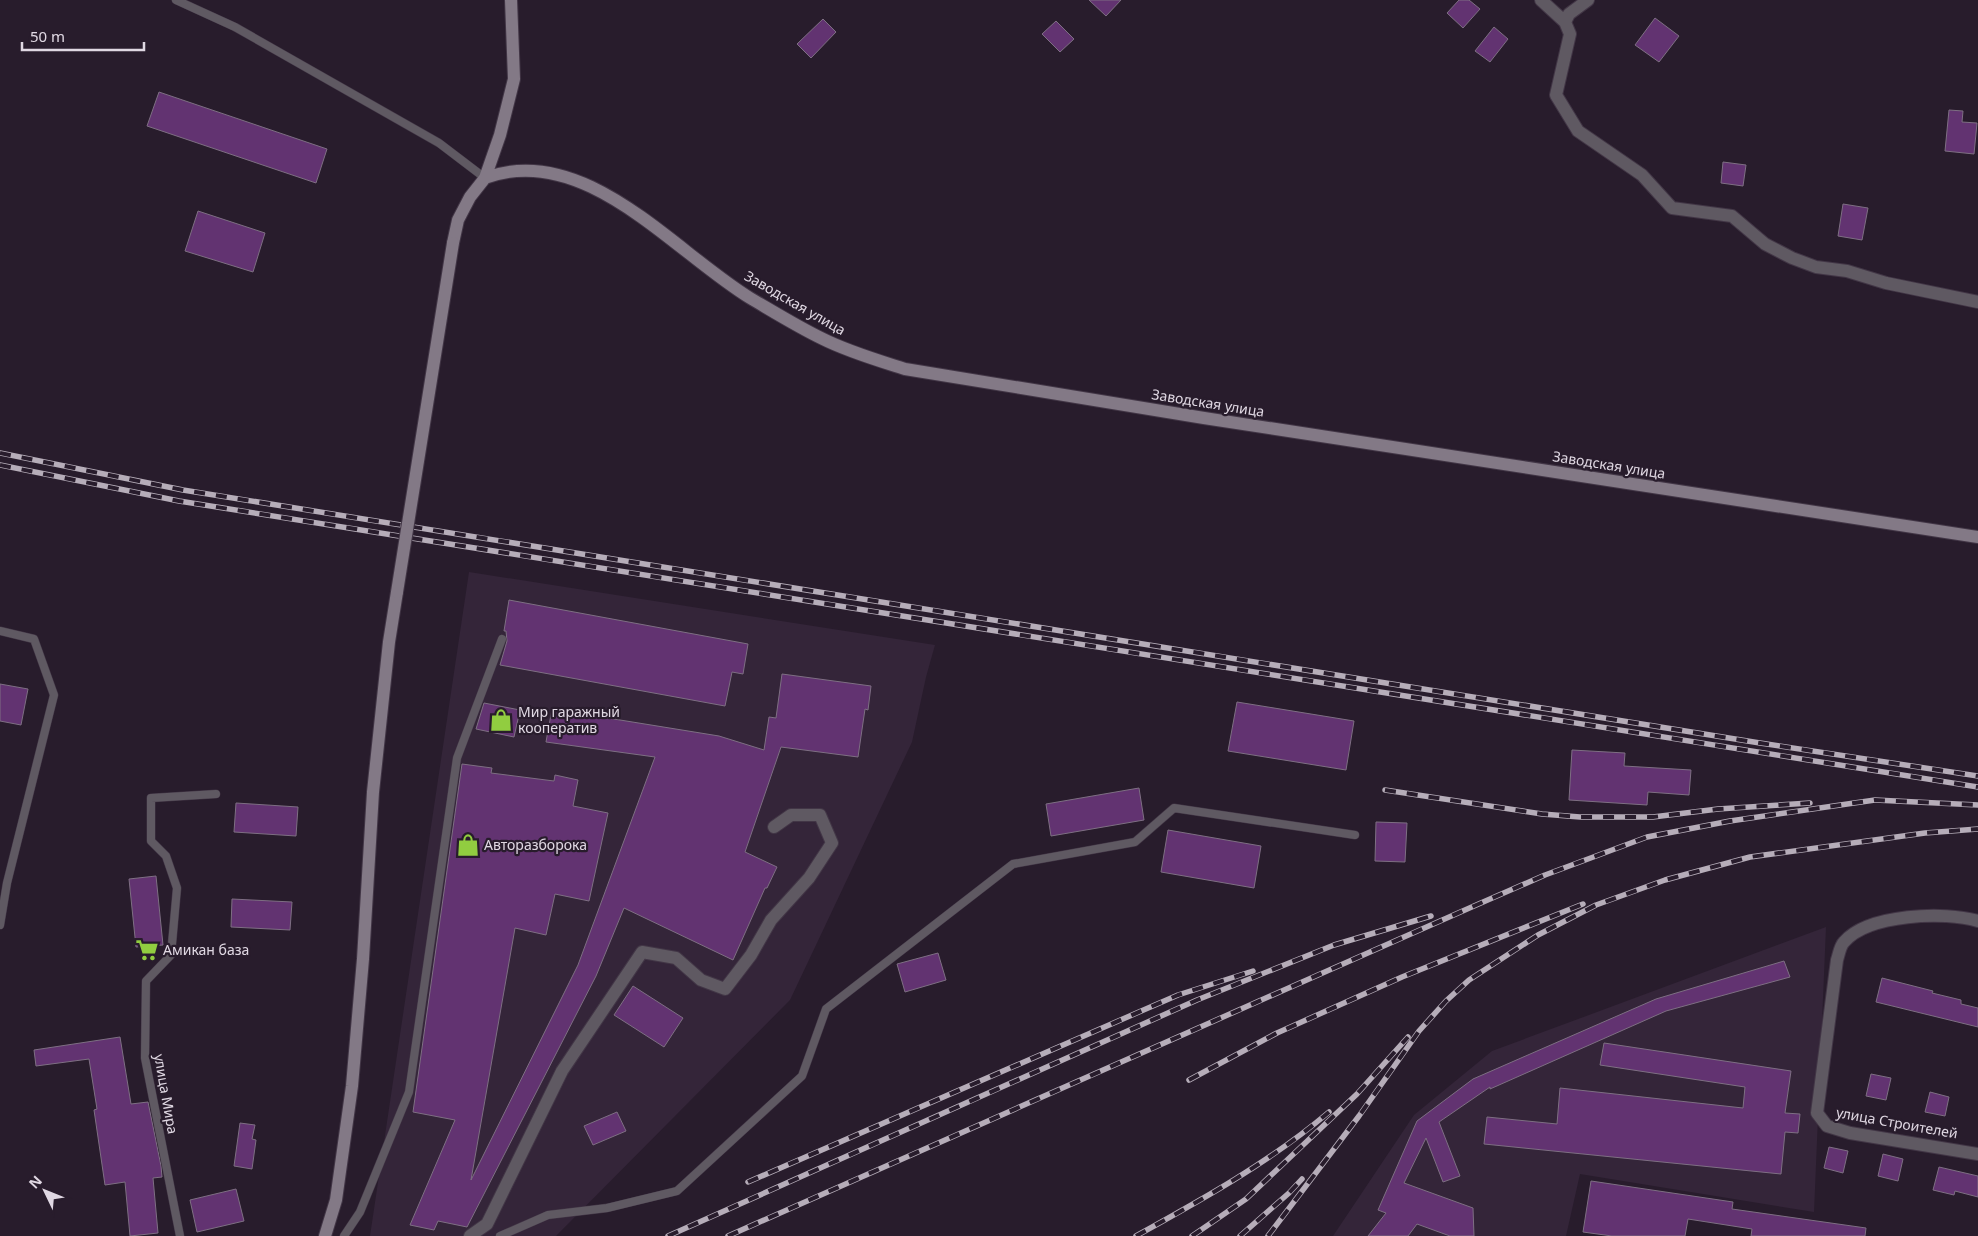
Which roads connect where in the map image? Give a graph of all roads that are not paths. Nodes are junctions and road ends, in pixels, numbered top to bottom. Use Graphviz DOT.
graph roads {
  1 [pos="176,0"];
  2 [pos="511,0"];
  3 [pos="1541,0"];
  4 [pos="1588,0"];
  5 [pos="1565,22"];
  6 [pos="485,178"];
  7 [pos="1978,302"];
  8 [pos="1978,536"];
  9 [pos="0,630"];
  10 [pos="502,639"];
  11 [pos="216,794"];
  12 [pos="774,826"];
  13 [pos="1354,835"];
  14 [pos="1978,921"];
  15 [pos="0,926"];
  16 [pos="1978,1154"];
  17 [pos="180,1236"];
  18 [pos="325,1236"];
  19 [pos="344,1236"];
  20 [pos="470,1236"];
  21 [pos="500,1236"];
  1 -- 6 [label="lane"];
  2 -- 6 [label="main road"];
  3 -- 5 [label="street"];
  4 -- 5 [label="street"];
  5 -- 7 [label="street"];
  6 -- 8 [label="main road, Заводская улица"];
  6 -- 18 [label="main road, bridge"];
  9 -- 15 [label="lane"];
  10 -- 19 [label="lane"];
  11 -- 17 [label="lane, улица Мира"];
  12 -- 20 [label="street"];
  13 -- 21 [label="lane"];
  14 -- 16 [label="street, улица Строителей"];
}
